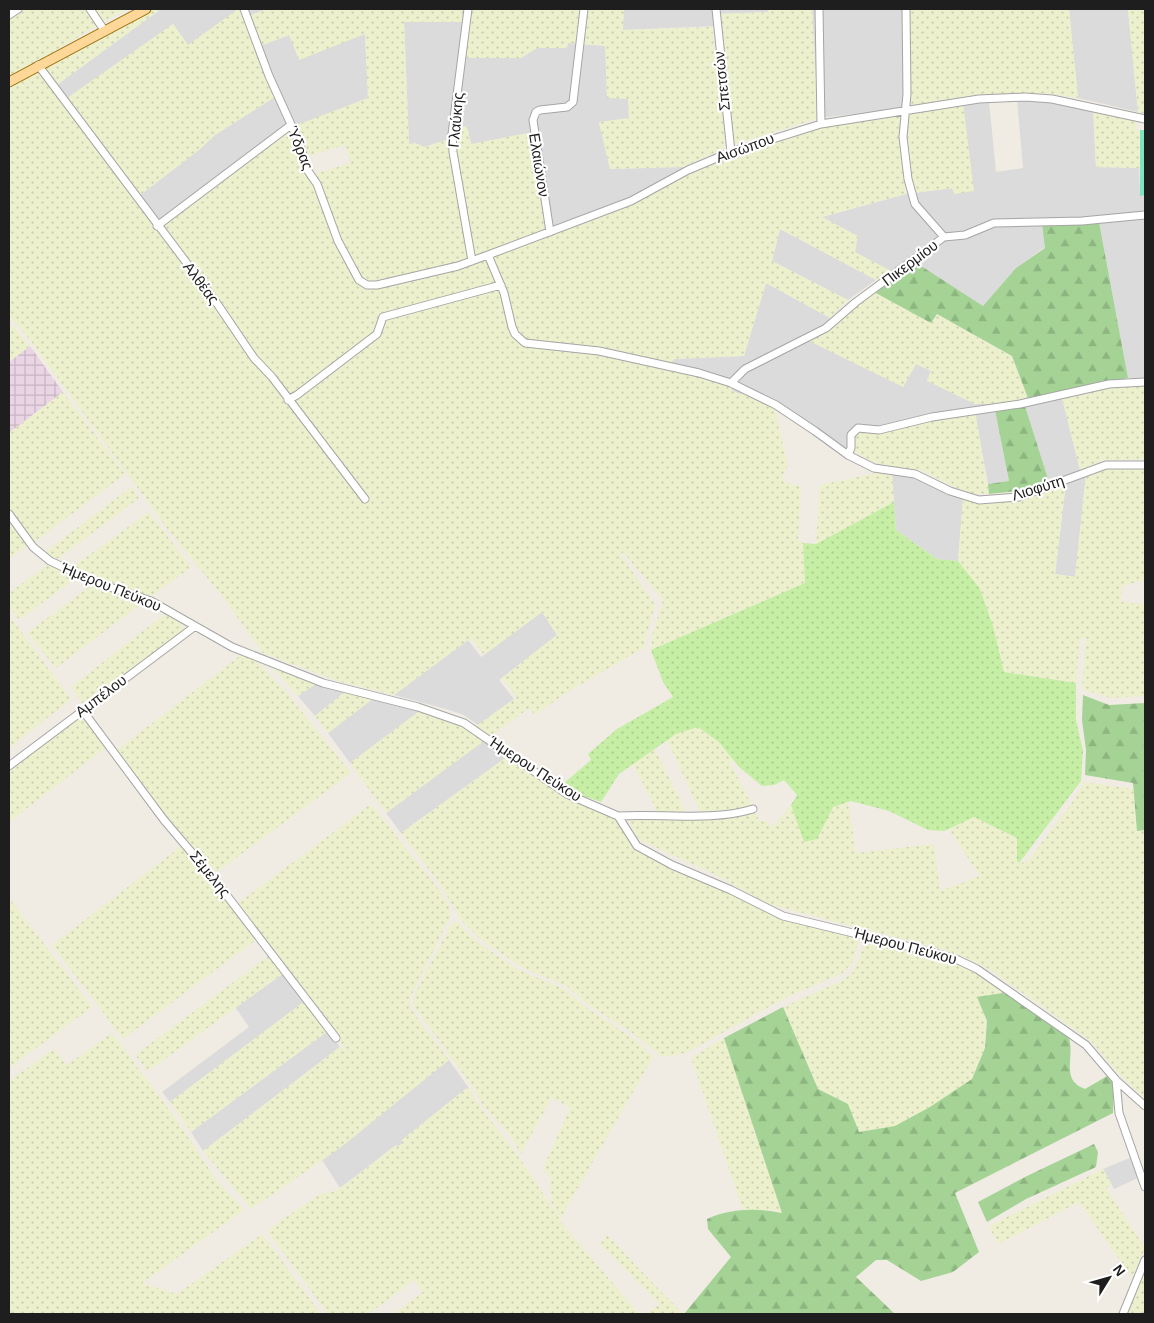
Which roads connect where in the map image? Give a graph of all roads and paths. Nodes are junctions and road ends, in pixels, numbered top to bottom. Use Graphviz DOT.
graph roads {
  1 [pos="18,9"];
  2 [pos="90,9"];
  3 [pos="146,9"];
  4 [pos="244,9"];
  5 [pos="468,9"];
  6 [pos="584,9"];
  7 [pos="716,9"];
  8 [pos="819,9"];
  9 [pos="906,9"];
  10 [pos="9,15"];
  11 [pos="104,30"];
  12 [pos="38,65"];
  13 [pos="9,82"];
  14 [pos="905,112"];
  15 [pos="1145,119"];
  16 [pos="822,124"];
  17 [pos="291,125"];
  18 [pos="731,152"];
  19 [pos="1145,214"];
  20 [pos="157,226"];
  21 [pos="550,232"];
  22 [pos="944,237"];
  23 [pos="488,256"];
  24 [pos="472,261"];
  25 [pos="362,283"];
  26 [pos="501,285"];
  27 [pos="1145,382"];
  28 [pos="732,383"];
  29 [pos="288,400"];
  30 [pos="848,455"];
  31 [pos="1145,465"];
  32 [pos="365,499"];
  33 [pos="9,514"];
  34 [pos="194,627"];
  35 [pos="83,711"];
  36 [pos="9,766"];
  37 [pos="753,809"];
  38 [pos="618,816"];
  39 [pos="336,1038"];
  40 [pos="1116,1080"];
  41 [pos="1145,1106"];
  42 [pos="1145,1187"];
  43 [pos="1145,1260"];
  44 [pos="1123,1314"];
  1 -- 10 [label="street"];
  2 -- 11 [label="street"];
  3 -- 11 [label="main road"];
  4 -- 17 [label="street, Ύδρας"];
  5 -- 24 [label="street, Γλαύκης"];
  6 -- 21 [label="street, Ελαιώνον"];
  7 -- 18 [label="street, Σπετσών"];
  8 -- 16 [label="street"];
  9 -- 14 [label="street"];
  11 -- 12 [label="main road"];
  12 -- 13 [label="main road"];
  12 -- 20 [label="street, Αλθέας"];
  14 -- 15 [label="street, Αισώπου"];
  14 -- 16 [label="street, Αισώπου"];
  14 -- 22 [label="street"];
  16 -- 18 [label="street, Αισώπου"];
  17 -- 20 [label="street"];
  17 -- 25 [label="street, Ύδρας"];
  18 -- 21 [label="street, Αισώπου"];
  19 -- 22 [label="street, Πικερμίου"];
  20 -- 29 [label="street, Αλθέας"];
  21 -- 23 [label="street, Αισώπου"];
  22 -- 28 [label="street, Πικερμίου"];
  23 -- 24 [label="street, Αισώπου"];
  23 -- 26 [label="street, Λιοφύτη"];
  24 -- 25 [label="street, Αισώπου"];
  26 -- 28 [label="street, Λιοφύτη"];
  26 -- 29 [label="street"];
  27 -- 30 [label="street"];
  28 -- 30 [label="street, Λιοφύτη"];
  29 -- 32 [label="street, Αλθέας"];
  30 -- 31 [label="street, Λιοφύτη"];
  33 -- 34 [label="street, Ήμερου Πεύκου"];
  34 -- 35 [label="street, Αμπέλου"];
  34 -- 38 [label="street, Ήμερου Πεύκου"];
  35 -- 36 [label="street, Αμπέλου"];
  35 -- 39 [label="street, Σέμελης"];
  37 -- 38 [label="street"];
  38 -- 40 [label="street, Ήμερου Πεύκου"];
  40 -- 41 [label="street, Ήμερου Πεύκου"];
  40 -- 42 [label="street"];
  43 -- 44 [label="street"];
}
